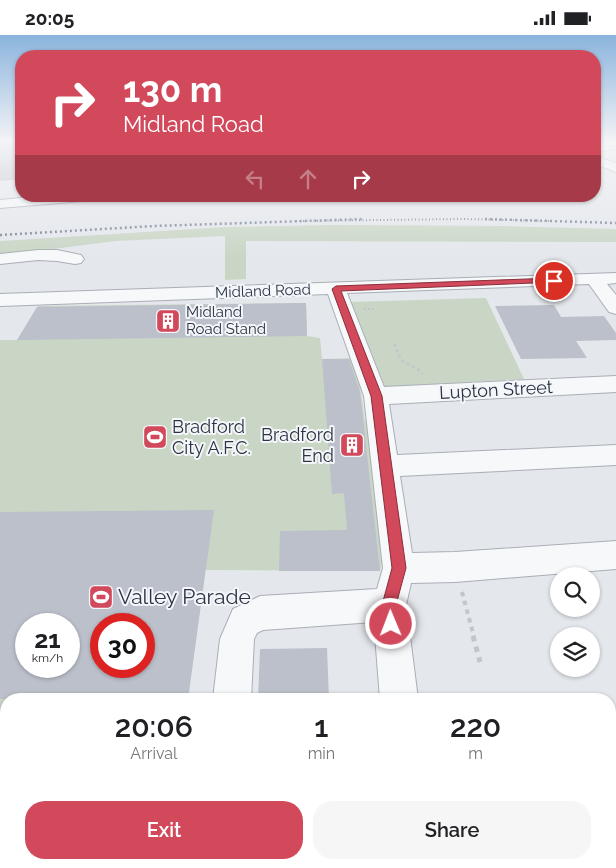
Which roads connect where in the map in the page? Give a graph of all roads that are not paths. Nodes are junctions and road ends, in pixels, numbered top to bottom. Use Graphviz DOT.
graph roads {
  1 [pos="0,259"];
  2 [pos="75,259"];
  3 [pos="616,278"];
  4 [pos="594,279"];
  5 [pos="336,289"];
  6 [pos="0,300"];
  7 [pos="616,308"];
  8 [pos="616,384"];
  9 [pos="376,396"];
  10 [pos="616,455"];
  11 [pos="386,466"];
  12 [pos="616,555"];
  13 [pos="399,568"];
  14 [pos="389,605"];
  15 [pos="232,693"];
  16 [pos="399,693"];
  1 -- 2 [label="street"];
  3 -- 4 [label="street, Midland Road"];
  4 -- 5 [label="street, Midland Road"];
  4 -- 7 [label="street"];
  5 -- 6 [label="street, Midland Road"];
  5 -- 9 [label="street"];
  8 -- 9 [label="street, Lupton Street"];
  9 -- 11 [label="street"];
  10 -- 11 [label="street"];
  11 -- 13 [label="street"];
  12 -- 13 [label="street"];
  13 -- 14 [label="street"];
  14 -- 15 [label="street"];
  14 -- 16 [label="street"];
}
